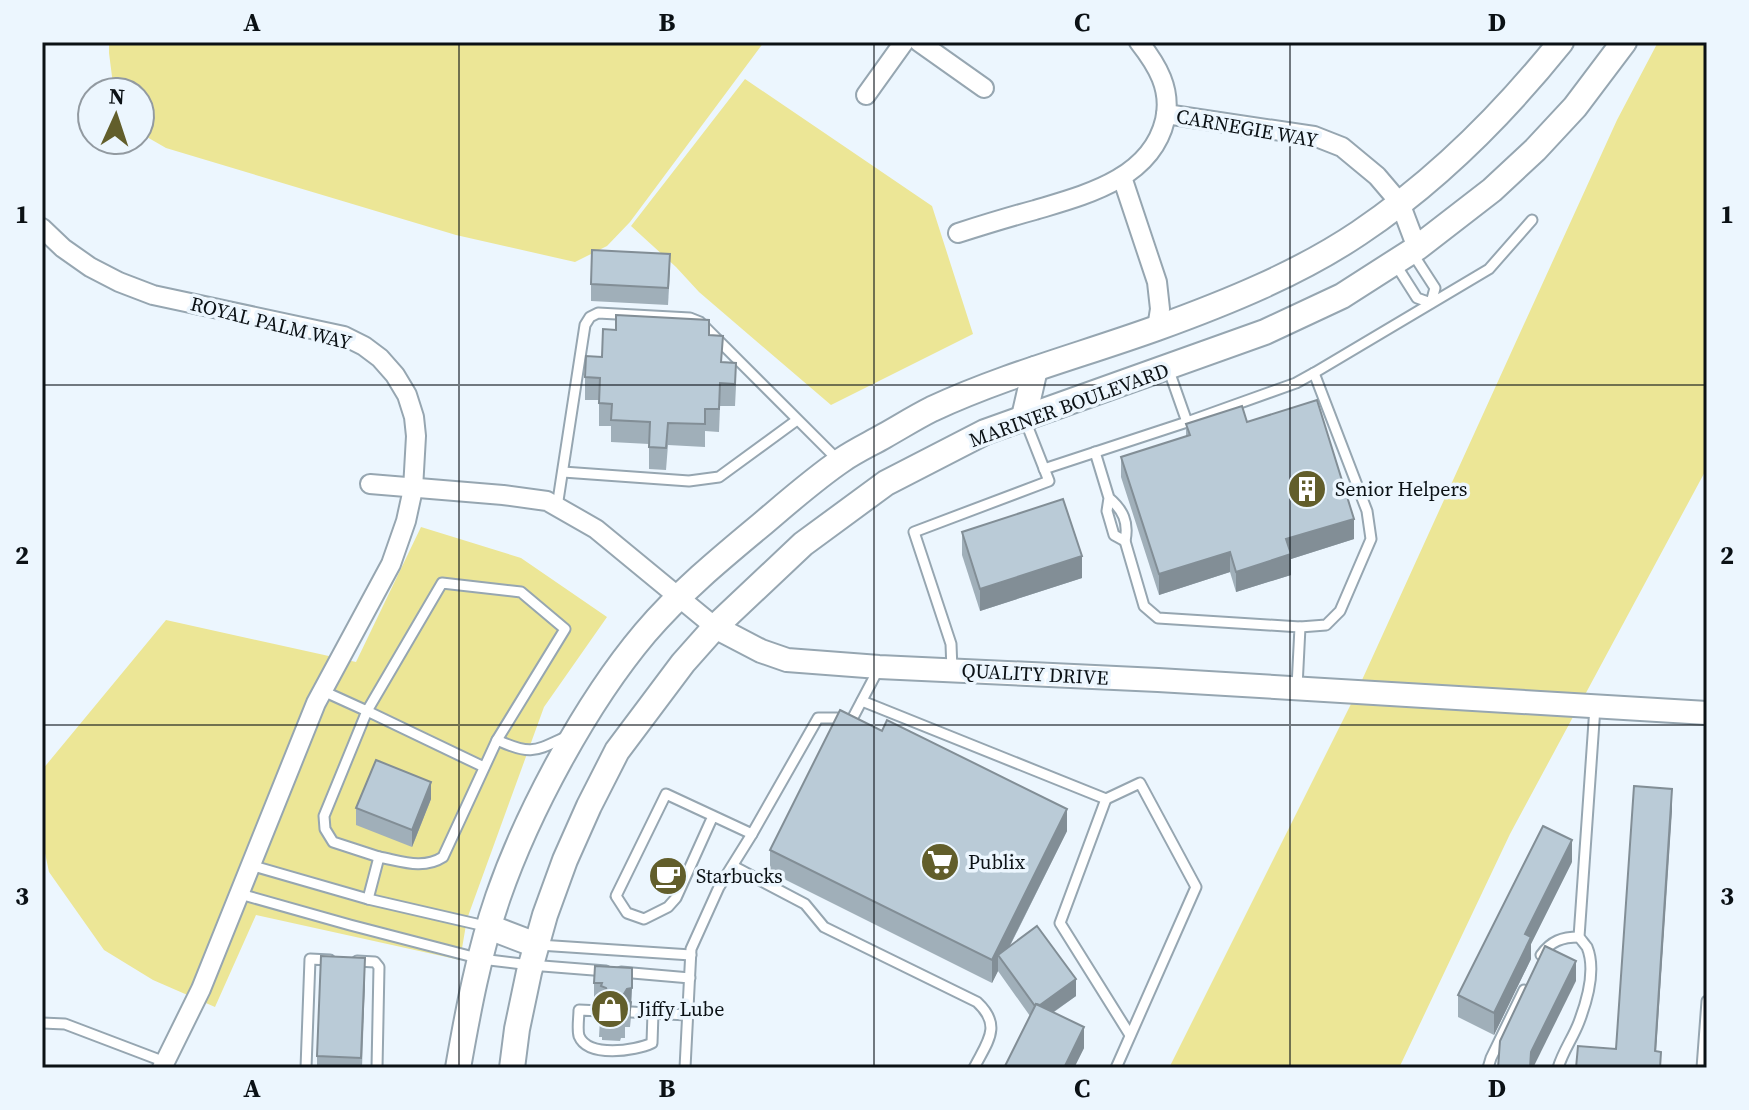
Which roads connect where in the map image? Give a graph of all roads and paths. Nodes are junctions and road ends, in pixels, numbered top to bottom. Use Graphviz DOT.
graph roads {
  1 [pos="904,42"];
  2 [pos="919,42"];
  3 [pos="1139,42"];
  4 [pos="1561,42"];
  5 [pos="1624,42"];
  6 [pos="984,88"];
  7 [pos="866,95"];
  8 [pos="1166,114"];
  9 [pos="1122,177"];
  10 [pos="1400,203"];
  11 [pos="1532,220"];
  12 [pos="42,228"];
  13 [pos="958,233"];
  14 [pos="1408,254"];
  15 [pos="1431,303"];
  16 [pos="1157,328"];
  17 [pos="1168,368"];
  18 [pos="1035,369"];
  19 [pos="1314,373"];
  20 [pos="1024,417"];
  21 [pos="797,420"];
  22 [pos="1187,422"];
  23 [pos="1095,452"];
  24 [pos="840,462"];
  25 [pos="1044,469"];
  26 [pos="563,472"];
  27 [pos="370,484"];
  28 [pos="413,489"];
  29 [pos="557,507"];
  30 [pos="679,597"];
  31 [pos="715,627"];
  32 [pos="1300,627"];
  33 [pos="879,667"];
  34 [pos="952,670"];
  35 [pos="1297,689"];
  36 [pos="323,691"];
  37 [pos="862,701"];
  38 [pos="1595,707"];
  39 [pos="367,711"];
  40 [pos="1707,713"];
  41 [pos="577,732"];
  42 [pos="497,740"];
  43 [pos="484,767"];
  44 [pos="1106,799"];
  45 [pos="713,816"];
  46 [pos="752,834"];
  47 [pos="379,857"];
  48 [pos="250,865"];
  49 [pos="733,866"];
  50 [pos="240,894"];
  51 [pos="368,899"];
  52 [pos="489,927"];
  53 [pos="1579,937"];
  54 [pos="533,955"];
  55 [pos="691,955"];
  56 [pos="481,959"];
  57 [pos="336,960"];
  58 [pos="349,961"];
  59 [pos="1536,965"];
  60 [pos="690,978"];
  61 [pos="1529,979"];
  62 [pos="1707,1001"];
  63 [pos="601,1011"];
  64 [pos="631,1012"];
  65 [pos="653,1013"];
  66 [pos="687,1015"];
  67 [pos="42,1023"];
  68 [pos="1130,1035"];
  69 [pos="169,1066"];
  70 [pos="306,1068"];
  71 [pos="377,1068"];
  72 [pos="458,1068"];
  73 [pos="512,1068"];
  74 [pos="685,1068"];
  75 [pos="974,1068"];
  76 [pos="1116,1068"];
  77 [pos="1488,1068"];
  78 [pos="1558,1068"];
  79 [pos="1702,1068"];
  1 -- 7 [label="street"];
  2 -- 6 [label="street"];
  3 -- 8 [label="street"];
  4 -- 10 [label="main road"];
  5 -- 14 [label="main road, MARINER BOULEVARD"];
  8 -- 9 [label="street"];
  8 -- 10 [label="street, CARNEGIE WAY"];
  9 -- 13 [label="street"];
  9 -- 16 [label="street"];
  10 -- 14 [label="street, CARNEGIE WAY"];
  10 -- 16 [label="main road"];
  11 -- 15 [label="lane"];
  12 -- 28 [label="street, ROYAL PALM WAY"];
  14 -- 15 [label="lane"];
  14 -- 15 [label="lane"];
  14 -- 17 [label="main road, MARINER BOULEVARD"];
  15 -- 19 [label="lane"];
  16 -- 18 [label="main road"];
  17 -- 20 [label="main road, MARINER BOULEVARD"];
  17 -- 22 [label="lane"];
  18 -- 20 [label="main road"];
  18 -- 24 [label="main road"];
  19 -- 22 [label="lane"];
  19 -- 32 [label="lane"];
  20 -- 25 [label="lane"];
  20 -- 31 [label="main road, MARINER BOULEVARD"];
  21 -- 24 [label="lane"];
  21 -- 26 [label="lane"];
  21 -- 26 [label="lane"];
  22 -- 23 [label="lane"];
  23 -- 25 [label="lane"];
  23 -- 32 [label="lane"];
  24 -- 30 [label="main road"];
  25 -- 34 [label="lane"];
  26 -- 29 [label="lane"];
  27 -- 28 [label="street"];
  28 -- 29 [label="street, QUALITY DRIVE"];
  28 -- 36 [label="street, ROYAL PALM WAY"];
  29 -- 30 [label="street, QUALITY DRIVE"];
  30 -- 31 [label="street, QUALITY DRIVE"];
  30 -- 41 [label="main road"];
  31 -- 33 [label="street, QUALITY DRIVE"];
  31 -- 54 [label="main road, MARINER BOULEVARD"];
  32 -- 35 [label="lane"];
  33 -- 34 [label="street, QUALITY DRIVE"];
  33 -- 37 [label="lane"];
  34 -- 35 [label="street, QUALITY DRIVE"];
  35 -- 38 [label="street, QUALITY DRIVE"];
  36 -- 39 [label="lane"];
  36 -- 48 [label="street, ROYAL PALM WAY"];
  37 -- 44 [label="lane"];
  37 -- 46 [label="lane"];
  38 -- 40 [label="street, QUALITY DRIVE"];
  38 -- 53 [label="lane"];
  39 -- 42 [label="lane"];
  39 -- 43 [label="lane"];
  39 -- 47 [label="lane"];
  41 -- 42 [label="lane"];
  41 -- 52 [label="main road"];
  42 -- 43 [label="lane"];
  43 -- 47 [label="lane"];
  44 -- 68 [label="lane"];
  44 -- 68 [label="lane"];
  45 -- 45 [label="lane"];
  45 -- 46 [label="lane"];
  46 -- 49 [label="lane"];
  47 -- 51 [label="lane"];
  48 -- 50 [label="street, ROYAL PALM WAY"];
  48 -- 51 [label="lane"];
  49 -- 55 [label="lane"];
  49 -- 75 [label="lane"];
  50 -- 56 [label="lane"];
  50 -- 69 [label="street, ROYAL PALM WAY"];
  51 -- 52 [label="lane"];
  52 -- 54 [label="main road"];
  52 -- 56 [label="main road"];
  53 -- 59 [label="lane"];
  53 -- 78 [label="lane"];
  54 -- 55 [label="lane"];
  54 -- 56 [label="lane"];
  54 -- 60 [label="lane"];
  54 -- 73 [label="main road, MARINER BOULEVARD"];
  55 -- 60 [label="lane"];
  56 -- 72 [label="main road"];
  57 -- 70 [label="lane"];
  58 -- 71 [label="lane"];
  60 -- 66 [label="lane"];
  61 -- 77 [label="lane"];
  62 -- 79 [label="lane"];
  63 -- 65 [label="lane"];
  64 -- 65 [label="lane"];
  65 -- 66 [label="lane"];
  66 -- 74 [label="lane"];
  67 -- 69 [label="lane"];
  68 -- 76 [label="lane"];
}
